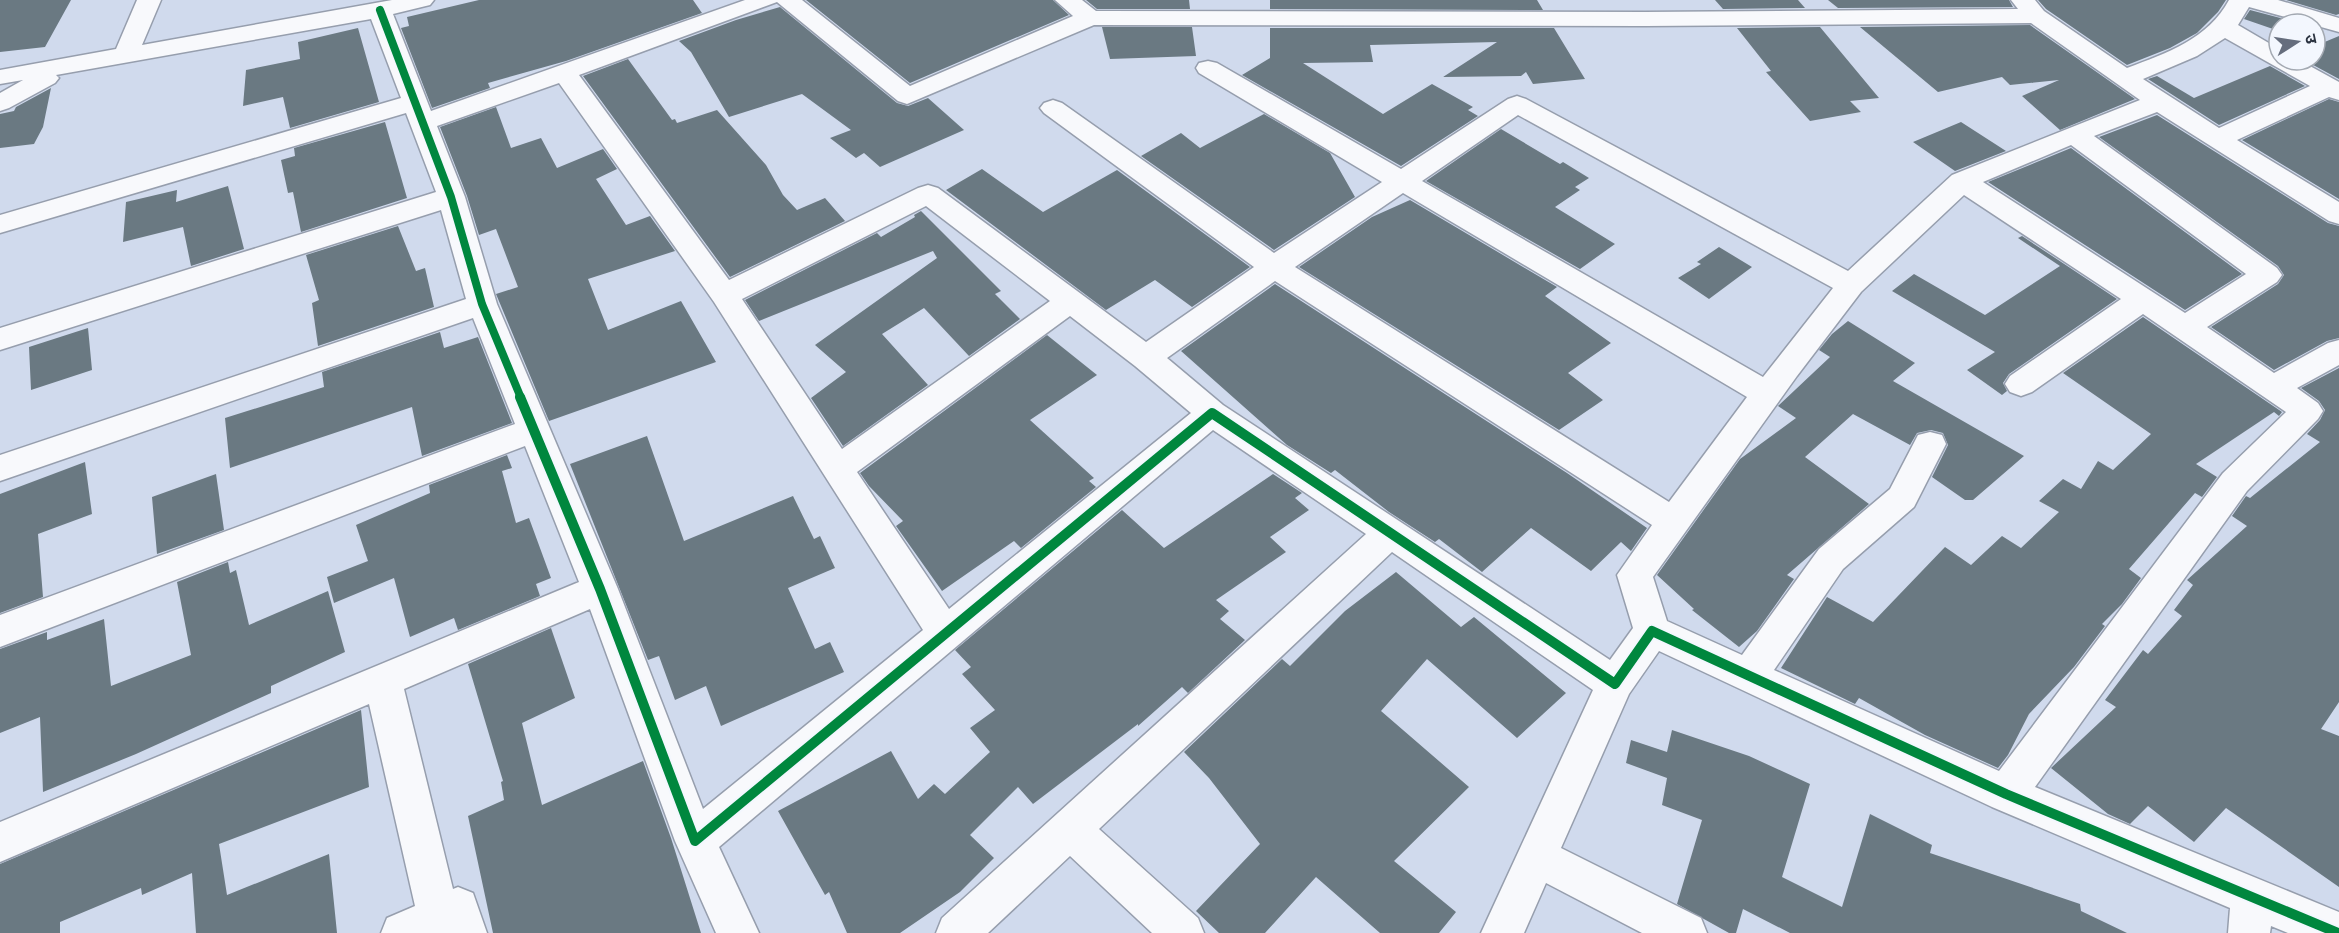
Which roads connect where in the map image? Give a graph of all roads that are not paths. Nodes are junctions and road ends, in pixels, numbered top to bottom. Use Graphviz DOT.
graph roads {
  1 [pos="149,0"];
  2 [pos="422,0"];
  3 [pos="767,0"];
  4 [pos="787,0"];
  5 [pos="1067,0"];
  6 [pos="2241,0"];
  7 [pos="2252,0"];
  8 [pos="2030,8"];
  9 [pos="380,10"];
  10 [pos="1641,10"];
  11 [pos="1090,18"];
  12 [pos="2339,25"];
  13 [pos="2224,27"];
  14 [pos="2267,52"];
  15 [pos="125,56"];
  16 [pos="72,64"];
  17 [pos="1208,68"];
  18 [pos="563,71"];
  19 [pos="2303,72"];
  20 [pos="0,77"];
  21 [pos="2124,78"];
  22 [pos="2334,90"];
  23 [pos="2159,102"];
  24 [pos="0,103"];
  25 [pos="1053,108"];
  26 [pos="419,112"];
  27 [pos="2074,134"];
  28 [pos="2217,139"];
  29 [pos="1962,181"];
  30 [pos="1403,182"];
  31 [pos="451,197"];
  32 [pos="2339,215"];
  33 [pos="0,224"];
  34 [pos="1274,267"];
  35 [pos="1851,285"];
  36 [pos="724,295"];
  37 [pos="2141,300"];
  38 [pos="1070,301"];
  39 [pos="482,304"];
  40 [pos="2185,327"];
  41 [pos="0,339"];
  42 [pos="2339,351"];
  43 [pos="1146,358"];
  44 [pos="2021,384"];
  45 [pos="2272,388"];
  46 [pos="1767,394"];
  47 [pos="1212,413"];
  48 [pos="533,430"];
  49 [pos="1930,444"];
  50 [pos="0,468"];
  51 [pos="839,468"];
  52 [pos="1672,521"];
  53 [pos="1390,533"];
  54 [pos="600,589"];
  55 [pos="0,631"];
  56 [pos="1652,631"];
  57 [pos="945,634"];
  58 [pos="1750,674"];
  59 [pos="383,681"];
  60 [pos="1615,684"];
  61 [pos="2006,794"];
  62 [pos="1070,829"];
  63 [pos="695,840"];
  64 [pos="0,842"];
  65 [pos="1537,857"];
  66 [pos="2251,914"];
  67 [pos="436,928"];
  68 [pos="738,933"];
  69 [pos="957,933"];
  70 [pos="1183,933"];
  71 [pos="1502,933"];
  72 [pos="1686,933"];
  73 [pos="2338,933"];
  1 -- 15 [label="street"];
  2 -- 9 [label="street"];
  3 -- 18 [label="street"];
  4 -- 11 [label="street"];
  5 -- 11 [label="street"];
  6 -- 13 [label="street"];
  7 -- 12 [label="street"];
  8 -- 10 [label="street"];
  8 -- 21 [label="street"];
  9 -- 15 [label="street"];
  9 -- 26 [label="street"];
  10 -- 11 [label="street"];
  13 -- 14 [label="street"];
  13 -- 21 [label="street"];
  15 -- 16 [label="street"];
  16 -- 20 [label="street"];
  16 -- 24 [label="street"];
  17 -- 30 [label="street"];
  18 -- 26 [label="street"];
  18 -- 36 [label="street"];
  19 -- 22 [label="street"];
  21 -- 23 [label="street"];
  22 -- 28 [label="street"];
  23 -- 27 [label="street"];
  23 -- 28 [label="street"];
  25 -- 34 [label="street"];
  26 -- 31 [label="street"];
  26 -- 33 [label="street"];
  27 -- 29 [label="street"];
  27 -- 40 [label="street"];
  28 -- 32 [label="street"];
  29 -- 35 [label="street"];
  29 -- 37 [label="street"];
  30 -- 34 [label="street"];
  30 -- 35 [label="street"];
  30 -- 46 [label="street"];
  31 -- 39 [label="street"];
  31 -- 41 [label="street"];
  34 -- 43 [label="street"];
  34 -- 52 [label="street"];
  35 -- 46 [label="street"];
  36 -- 38 [label="street"];
  36 -- 51 [label="street"];
  37 -- 40 [label="street"];
  37 -- 44 [label="street"];
  38 -- 43 [label="street"];
  38 -- 51 [label="street"];
  39 -- 48 [label="street"];
  39 -- 50 [label="street"];
  40 -- 45 [label="street"];
  42 -- 45 [label="street"];
  43 -- 47 [label="street"];
  45 -- 61 [label="street"];
  46 -- 52 [label="street"];
  47 -- 53 [label="street"];
  47 -- 57 [label="street"];
  48 -- 54 [label="street"];
  48 -- 55 [label="street"];
  49 -- 58 [label="street"];
  51 -- 57 [label="street"];
  52 -- 56 [label="street"];
  53 -- 60 [label="street"];
  53 -- 62 [label="street"];
  54 -- 59 [label="street"];
  54 -- 63 [label="street"];
  56 -- 58 [label="street"];
  56 -- 60 [label="street"];
  57 -- 63 [label="street"];
  58 -- 61 [label="street"];
  59 -- 64 [label="street"];
  59 -- 67 [label="street"];
  60 -- 65 [label="street"];
  61 -- 66 [label="street"];
  62 -- 69 [label="street"];
  62 -- 70 [label="street"];
  63 -- 68 [label="street"];
  65 -- 71 [label="street"];
  65 -- 72 [label="street"];
  66 -- 73 [label="street"];
}
